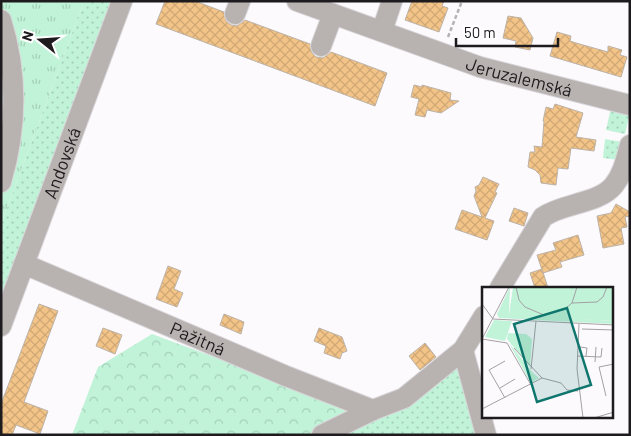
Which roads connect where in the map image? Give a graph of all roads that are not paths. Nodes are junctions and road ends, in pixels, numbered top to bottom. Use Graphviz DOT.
graph roads {
  1 [pos="122,1"];
  2 [pos="297,1"];
  3 [pos="392,1"];
  4 [pos="333,14"];
  5 [pos="1,20"];
  6 [pos="382,31"];
  7 [pos="321,46"];
  8 [pos="630,105"];
  9 [pos="630,145"];
  10 [pos="1,182"];
  11 [pos="24,264"];
  12 [pos="501,287"];
  13 [pos="482,319"];
  14 [pos="1,326"];
  15 [pos="463,350"];
  16 [pos="373,410"];
  17 [pos="322,435"];
  18 [pos="486,435"];
  1 -- 11 [label="street, Andovská"];
  2 -- 4 [label="street, Jeruzalemská"];
  3 -- 6 [label="street"];
  4 -- 6 [label="street, Jeruzalemská"];
  4 -- 7 [label="street"];
  5 -- 10 [label="street"];
  6 -- 8 [label="street, Jeruzalemská"];
  9 -- 12 [label="street"];
  11 -- 14 [label="street, Andovská"];
  11 -- 16 [label="street, Pažitná"];
  13 -- 15 [label="street"];
  15 -- 16 [label="street"];
  15 -- 18 [label="street"];
  16 -- 17 [label="street"];
}
